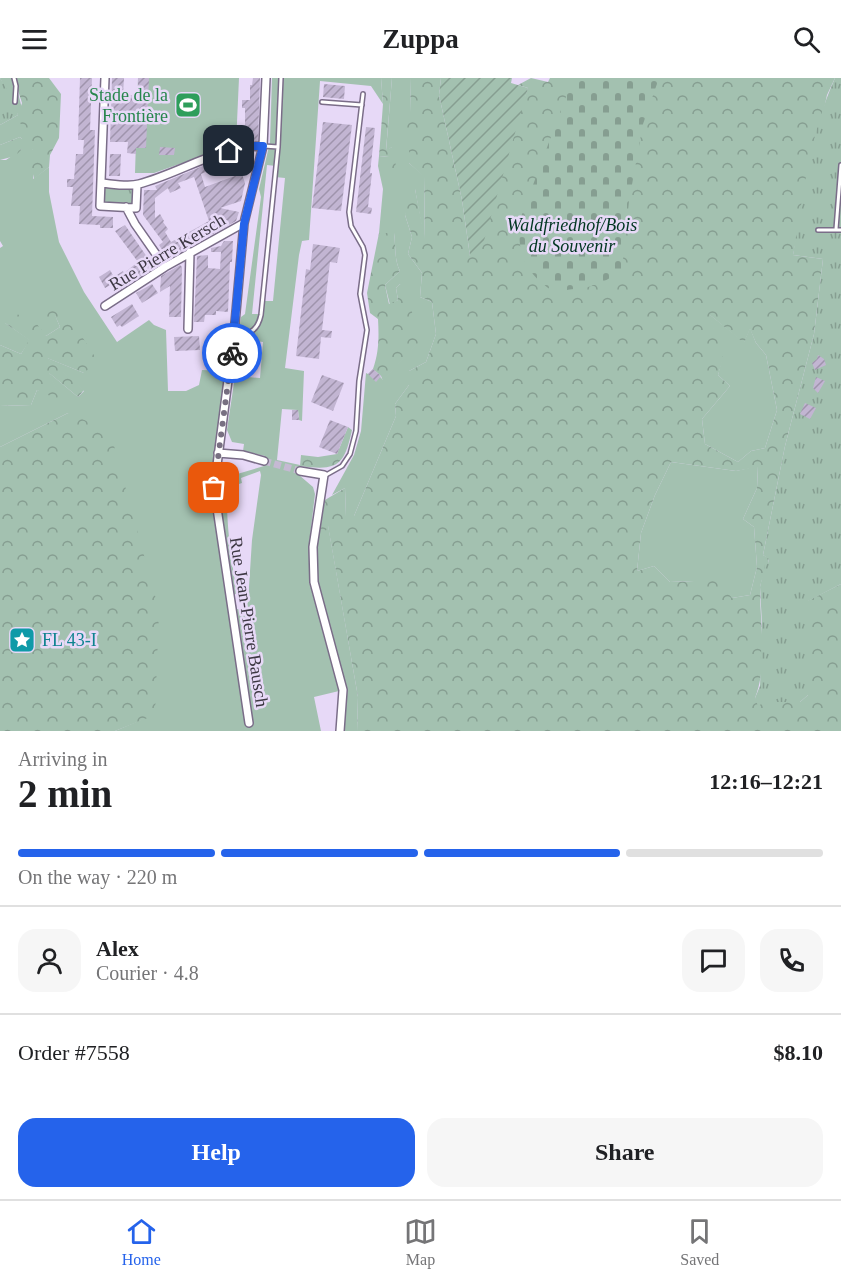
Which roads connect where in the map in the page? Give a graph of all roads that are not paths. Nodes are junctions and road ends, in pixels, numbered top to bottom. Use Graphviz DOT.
graph roads {
  1 [pos="14,78"];
  2 [pos="105,78"];
  3 [pos="266,78"];
  4 [pos="281,78"];
  5 [pos="363,94"];
  6 [pos="15,102"];
  7 [pos="322,102"];
  8 [pos="362,105"];
  9 [pos="263,146"];
  10 [pos="278,147"];
  11 [pos="841,165"];
  12 [pos="276,166"];
  13 [pos="282,166"];
  14 [pos="101,183"];
  15 [pos="137,185"];
  16 [pos="126,207"];
  17 [pos="244,224"];
  18 [pos="836,229"];
  19 [pos="819,230"];
  20 [pos="841,230"];
  21 [pos="190,252"];
  22 [pos="165,267"];
  23 [pos="105,306"];
  24 [pos="188,329"];
  25 [pos="234,334"];
  26 [pos="218,453"];
  27 [pos="264,461"];
  28 [pos="300,471"];
  29 [pos="324,475"];
  30 [pos="249,723"];
  31 [pos="340,731"];
  1 -- 6 [label="lane"];
  2 -- 14 [label="street"];
  3 -- 9 [label="street, Rue Jean-Pierre Bausch"];
  4 -- 10 [label="lane"];
  5 -- 8 [label="lane"];
  7 -- 8 [label="lane"];
  8 -- 29 [label="lane"];
  9 -- 10 [label="lane"];
  9 -- 15 [label="street"];
  9 -- 17 [label="street, Rue Jean-Pierre Bausch"];
  10 -- 12 [label="lane"];
  11 -- 18 [label="lane"];
  12 -- 13 [label="lane"];
  12 -- 25 [label="lane"];
  14 -- 15 [label="street"];
  14 -- 16 [label="street"];
  15 -- 16 [label="street"];
  16 -- 22 [label="street"];
  17 -- 21 [label="street, Rue Pierre Kersch"];
  17 -- 25 [label="street, Rue Jean-Pierre Bausch"];
  18 -- 19 [label="lane"];
  18 -- 20 [label="lane"];
  21 -- 22 [label="street, Rue Pierre Kersch"];
  21 -- 24 [label="street"];
  22 -- 23 [label="street, Rue Pierre Kersch"];
  25 -- 26 [label="street, Rue Jean-Pierre Bausch"];
  26 -- 27 [label="street"];
  26 -- 30 [label="street, Rue Jean-Pierre Bausch"];
  28 -- 29 [label="street"];
  29 -- 31 [label="street"];
}
